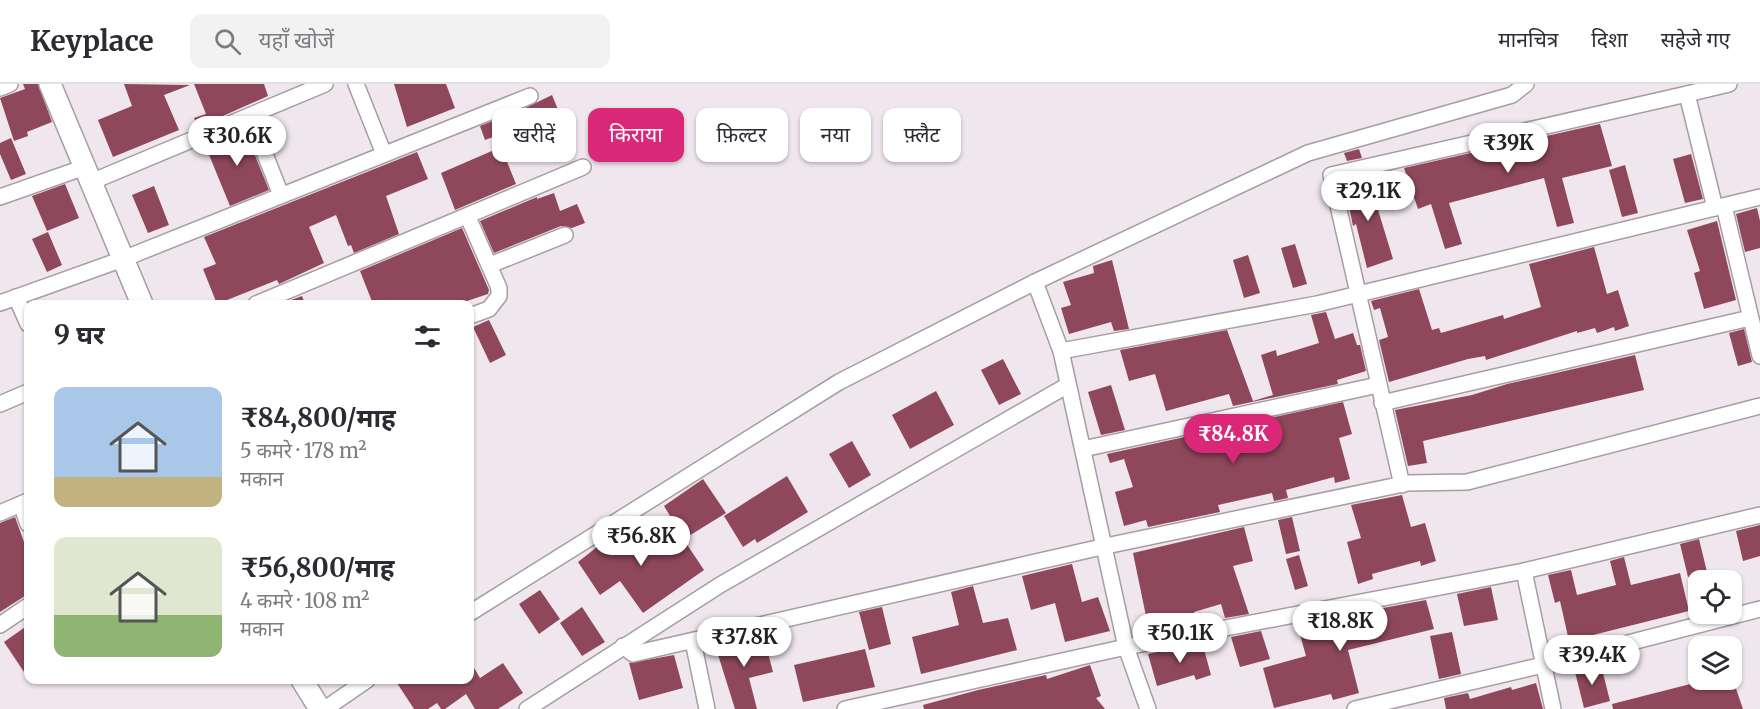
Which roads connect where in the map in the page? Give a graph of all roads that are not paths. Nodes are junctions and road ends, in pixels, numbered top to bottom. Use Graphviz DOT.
graph roads {
  1 [pos="10,84"];
  2 [pos="325,84"];
  3 [pos="356,84"];
  4 [pos="1526,84"];
  5 [pos="1729,84"];
  6 [pos="56,86"];
  7 [pos="0,88"];
  8 [pos="1687,94"];
  9 [pos="530,96"];
  10 [pos="249,116"];
  11 [pos="384,154"];
  12 [pos="583,167"];
  13 [pos="88,175"];
  14 [pos="281,195"];
  15 [pos="0,197"];
  16 [pos="1760,197"];
  17 [pos="1719,207"];
  18 [pos="468,217"];
  19 [pos="565,235"];
  20 [pos="123,259"];
  21 [pos="490,265"];
  22 [pos="1035,282"];
  23 [pos="1358,295"];
  24 [pos="16,297"];
  25 [pos="140,300"];
  26 [pos="266,300"];
  27 [pos="0,303"];
  28 [pos="1753,312"];
  29 [pos="24,315"];
  30 [pos="474,315"];
  31 [pos="1061,351"];
  32 [pos="1760,356"];
  33 [pos="1068,385"];
  34 [pos="1378,385"];
  35 [pos="24,394"];
  36 [pos="1382,403"];
  37 [pos="0,404"];
  38 [pos="1760,406"];
  39 [pos="1083,449"];
  40 [pos="1402,485"];
  41 [pos="24,502"];
  42 [pos="0,513"];
  43 [pos="1760,515"];
  44 [pos="1106,546"];
  45 [pos="1524,571"];
  46 [pos="24,609"];
  47 [pos="1760,609"];
  48 [pos="474,610"];
  49 [pos="0,625"];
  50 [pos="693,641"];
  51 [pos="623,646"];
  52 [pos="1126,647"];
  53 [pos="1543,665"];
  54 [pos="304,684"];
  55 [pos="361,684"];
  56 [pos="320,709"];
  57 [pos="325,709"];
  58 [pos="528,709"];
  59 [pos="706,709"];
  60 [pos="845,709"];
  61 [pos="1148,709"];
  62 [pos="1355,709"];
  63 [pos="1553,709"];
  1 -- 7 [label="street"];
  2 -- 10 [label="street"];
  3 -- 11 [label="street"];
  4 -- 22 [label="street"];
  5 -- 8 [label="street"];
  6 -- 13 [label="street"];
  8 -- 17 [label="street"];
  8 -- 23 [label="street"];
  9 -- 11 [label="street"];
  10 -- 13 [label="street"];
  10 -- 14 [label="street"];
  11 -- 14 [label="street"];
  12 -- 18 [label="street"];
  13 -- 15 [label="street"];
  13 -- 20 [label="street"];
  14 -- 20 [label="street"];
  16 -- 17 [label="street"];
  17 -- 23 [label="street"];
  17 -- 28 [label="street"];
  18 -- 21 [label="street"];
  18 -- 26 [label="street"];
  19 -- 21 [label="street"];
  20 -- 24 [label="street"];
  20 -- 25 [label="street"];
  21 -- 30 [label="street"];
  22 -- 31 [label="street"];
  22 -- 48 [label="street"];
  23 -- 31 [label="street"];
  23 -- 34 [label="street"];
  24 -- 27 [label="street"];
  24 -- 29 [label="street"];
  28 -- 32 [label="street"];
  28 -- 36 [label="street"];
  31 -- 33 [label="street"];
  33 -- 39 [label="street"];
  33 -- 51 [label="street"];
  34 -- 36 [label="street"];
  34 -- 39 [label="street"];
  35 -- 37 [label="street"];
  36 -- 40 [label="street"];
  38 -- 40 [label="street"];
  39 -- 44 [label="street"];
  40 -- 44 [label="street"];
  41 -- 42 [label="street"];
  43 -- 45 [label="street"];
  44 -- 50 [label="street"];
  44 -- 52 [label="street"];
  45 -- 52 [label="street"];
  45 -- 53 [label="street"];
  46 -- 49 [label="street"];
  47 -- 53 [label="street"];
  50 -- 51 [label="street"];
  50 -- 59 [label="street"];
  51 -- 58 [label="street"];
  52 -- 60 [label="street"];
  52 -- 61 [label="street"];
  53 -- 62 [label="street"];
  53 -- 63 [label="street"];
  54 -- 56 [label="street"];
  55 -- 57 [label="street"];
}
